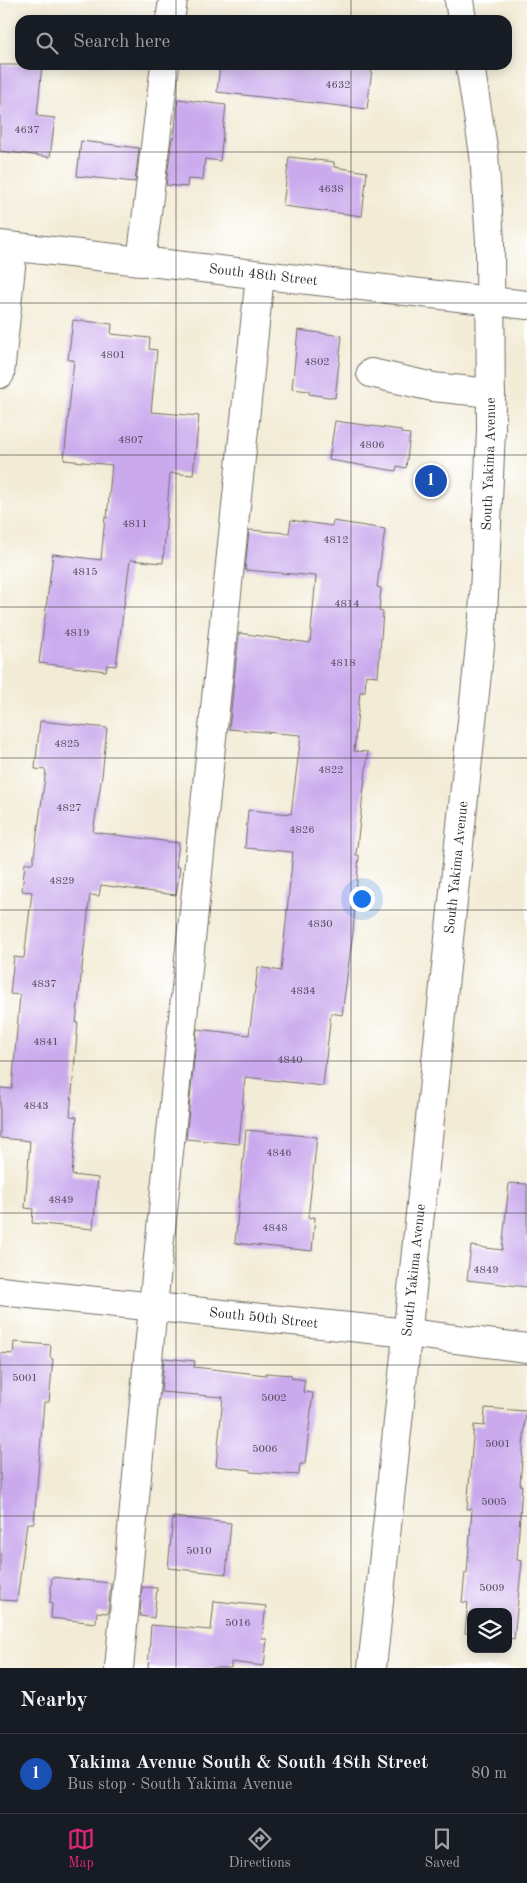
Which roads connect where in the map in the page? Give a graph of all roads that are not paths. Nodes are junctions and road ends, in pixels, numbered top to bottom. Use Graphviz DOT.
graph roads {
  1 [pos="172,0"];
  2 [pos="459,0"];
  3 [pos="170,15"];
  4 [pos="461,15"];
  5 [pos="164,70"];
  6 [pos="471,70"];
  7 [pos="6,246"];
  8 [pos="141,262"];
  9 [pos="260,275"];
  10 [pos="491,300"];
  11 [pos="527,304"];
  12 [pos="371,373"];
  13 [pos="0,374"];
  14 [pos="491,393"];
  15 [pos="0,1290"];
  16 [pos="154,1306"];
  17 [pos="408,1333"];
  18 [pos="527,1348"];
  19 [pos="119,1668"];
  20 [pos="372,1668"];
  1 -- 3 [label="main road"];
  2 -- 4 [label="main road"];
  5 -- 8 [label="main road"];
  6 -- 10 [label="main road, South Yakima Avenue"];
  7 -- 8 [label="main road, South 48th Street"];
  7 -- 13 [label="main road"];
  8 -- 9 [label="main road, South 48th Street"];
  9 -- 10 [label="main road, South 48th Street"];
  9 -- 16 [label="main road"];
  10 -- 11 [label="main road, South 48th Street"];
  10 -- 14 [label="main road, South Yakima Avenue"];
  12 -- 14 [label="main road"];
  14 -- 17 [label="main road, South Yakima Avenue"];
  15 -- 16 [label="main road, South 50th Street"];
  16 -- 17 [label="main road, South 50th Street"];
  16 -- 19 [label="main road"];
  17 -- 18 [label="main road, South 50th Street"];
  17 -- 20 [label="main road, South Yakima Avenue"];
}
